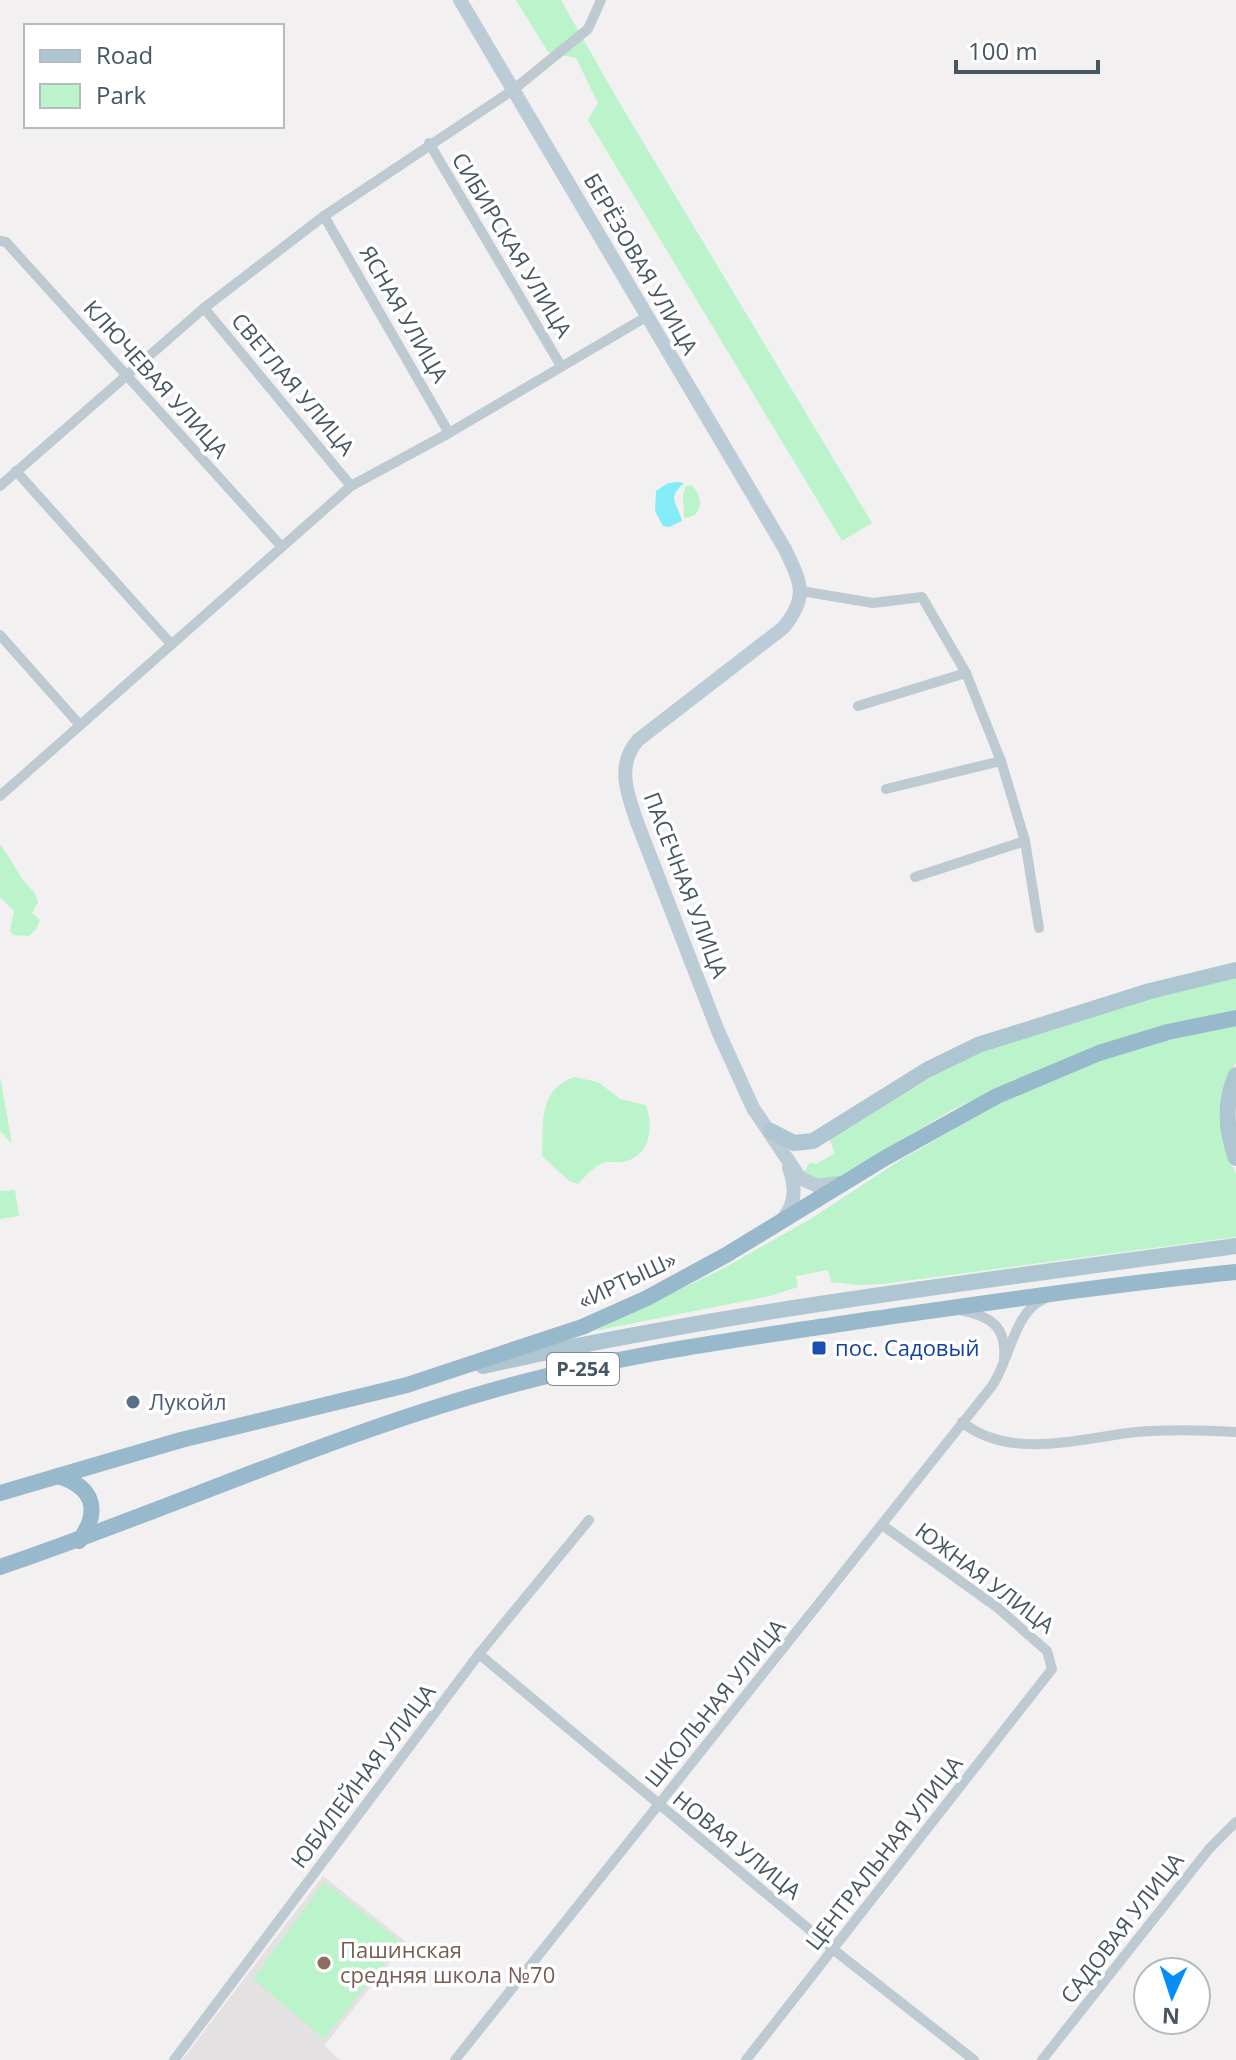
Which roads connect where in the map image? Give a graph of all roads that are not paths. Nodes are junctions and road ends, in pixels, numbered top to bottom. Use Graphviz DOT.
graph roads {
  1 [pos="460,0"];
  2 [pos="601,0"];
  3 [pos="513,90"];
  4 [pos="429,143"];
  5 [pos="324,216"];
  6 [pos="0,241"];
  7 [pos="204,308"];
  8 [pos="646,317"];
  9 [pos="561,366"];
  10 [pos="126,375"];
  11 [pos="449,433"];
  12 [pos="16,471"];
  13 [pos="0,486"];
  14 [pos="351,486"];
  15 [pos="281,546"];
  16 [pos="801,591"];
  17 [pos="0,635"];
  18 [pos="171,644"];
  19 [pos="966,673"];
  20 [pos="858,706"];
  21 [pos="79,724"];
  22 [pos="1001,761"];
  23 [pos="886,789"];
  24 [pos="0,796"];
  25 [pos="1025,841"];
  26 [pos="915,877"];
  27 [pos="1039,928"];
  28 [pos="1236,970"];
  29 [pos="1236,1018"];
  30 [pos="1236,1075"];
  31 [pos="939,1126"];
  32 [pos="771,1131"];
  33 [pos="785,1156"];
  34 [pos="1236,1158"];
  35 [pos="774,1227"];
  36 [pos="1236,1246"];
  37 [pos="1236,1265"];
  38 [pos="1236,1272"];
  39 [pos="1109,1284"];
  40 [pos="1067,1290"];
  41 [pos="951,1308"];
  42 [pos="1003,1369"];
  43 [pos="407,1385"];
  44 [pos="962,1422"];
  45 [pos="1236,1432"];
  46 [pos="57,1476"];
  47 [pos="0,1493"];
  48 [pos="589,1520"];
  49 [pos="882,1525"];
  50 [pos="79,1541"];
  51 [pos="0,1567"];
  52 [pos="479,1654"];
  53 [pos="1052,1669"];
  54 [pos="658,1806"];
  55 [pos="1235,1822"];
  56 [pos="834,1950"];
  57 [pos="174,2060"];
  58 [pos="455,2060"];
  59 [pos="746,2060"];
  60 [pos="974,2060"];
  61 [pos="1042,2060"];
  1 -- 3 [label="main road, БЕРЁЗОВАЯ УЛИЦА"];
  2 -- 3 [label="street"];
  3 -- 4 [label="street"];
  3 -- 8 [label="main road, БЕРЁЗОВАЯ УЛИЦА"];
  4 -- 5 [label="street"];
  4 -- 9 [label="street, СИБИРСКАЯ УЛИЦА"];
  5 -- 7 [label="street"];
  5 -- 11 [label="street, ЯСНАЯ УЛИЦА"];
  6 -- 10 [label="street, КЛЮЧЕВАЯ УЛИЦА"];
  7 -- 10 [label="street"];
  7 -- 14 [label="street, СВЕТЛАЯ УЛИЦА"];
  8 -- 9 [label="street"];
  8 -- 16 [label="main road, БЕРЁЗОВАЯ УЛИЦА"];
  9 -- 11 [label="street"];
  10 -- 12 [label="street"];
  10 -- 15 [label="street, КЛЮЧЕВАЯ УЛИЦА"];
  11 -- 14 [label="street"];
  12 -- 13 [label="street"];
  12 -- 18 [label="street"];
  14 -- 15 [label="street"];
  15 -- 18 [label="street"];
  16 -- 19 [label="street"];
  16 -- 32 [label="main road, ПАСЕЧНАЯ УЛИЦА"];
  17 -- 21 [label="street"];
  18 -- 21 [label="street"];
  19 -- 20 [label="street"];
  19 -- 22 [label="street"];
  21 -- 24 [label="street"];
  22 -- 23 [label="street"];
  22 -- 25 [label="street"];
  25 -- 26 [label="street"];
  25 -- 27 [label="street"];
  28 -- 32 [label="main road"];
  29 -- 31 [label="highway, «ИРТЫШ» / Р-254"];
  30 -- 34 [label="main road"];
  31 -- 33 [label="main road"];
  31 -- 35 [label="highway, «ИРТЫШ» / Р-254"];
  32 -- 33 [label="main road, ПАСЕЧНАЯ УЛИЦА"];
  33 -- 35 [label="main road"];
  35 -- 43 [label="highway, «ИРТЫШ» / Р-254"];
  36 -- 43 [label="main road"];
  37 -- 39 [label="main road"];
  38 -- 39 [label="highway, Р-254"];
  39 -- 40 [label="highway, Р-254"];
  40 -- 41 [label="highway, Р-254"];
  40 -- 42 [label="street, ШКОЛЬНАЯ УЛИЦА"];
  41 -- 42 [label="street"];
  41 -- 50 [label="highway, Р-254"];
  42 -- 44 [label="street, ШКОЛЬНАЯ УЛИЦА"];
  43 -- 46 [label="highway, «ИРТЫШ» / Р-254"];
  44 -- 45 [label="street"];
  44 -- 49 [label="street, ШКОЛЬНАЯ УЛИЦА"];
  46 -- 47 [label="highway, «ИРТЫШ» / Р-254"];
  46 -- 50 [label="highway"];
  48 -- 52 [label="street, ЮБИЛЕЙНАЯ УЛИЦА"];
  49 -- 53 [label="street, ЮЖНАЯ УЛИЦА"];
  49 -- 54 [label="street, ШКОЛЬНАЯ УЛИЦА"];
  50 -- 51 [label="highway, Р-254"];
  52 -- 54 [label="street, НОВАЯ УЛИЦА"];
  52 -- 57 [label="street, ЮБИЛЕЙНАЯ УЛИЦА"];
  53 -- 56 [label="street, ЦЕНТРАЛЬНАЯ УЛИЦА"];
  54 -- 56 [label="street, НОВАЯ УЛИЦА"];
  54 -- 58 [label="street, ШКОЛЬНАЯ УЛИЦА"];
  55 -- 61 [label="street, САДОВАЯ УЛИЦА"];
  56 -- 59 [label="street, ЦЕНТРАЛЬНАЯ УЛИЦА"];
  56 -- 60 [label="street, НОВАЯ УЛИЦА"];
}
